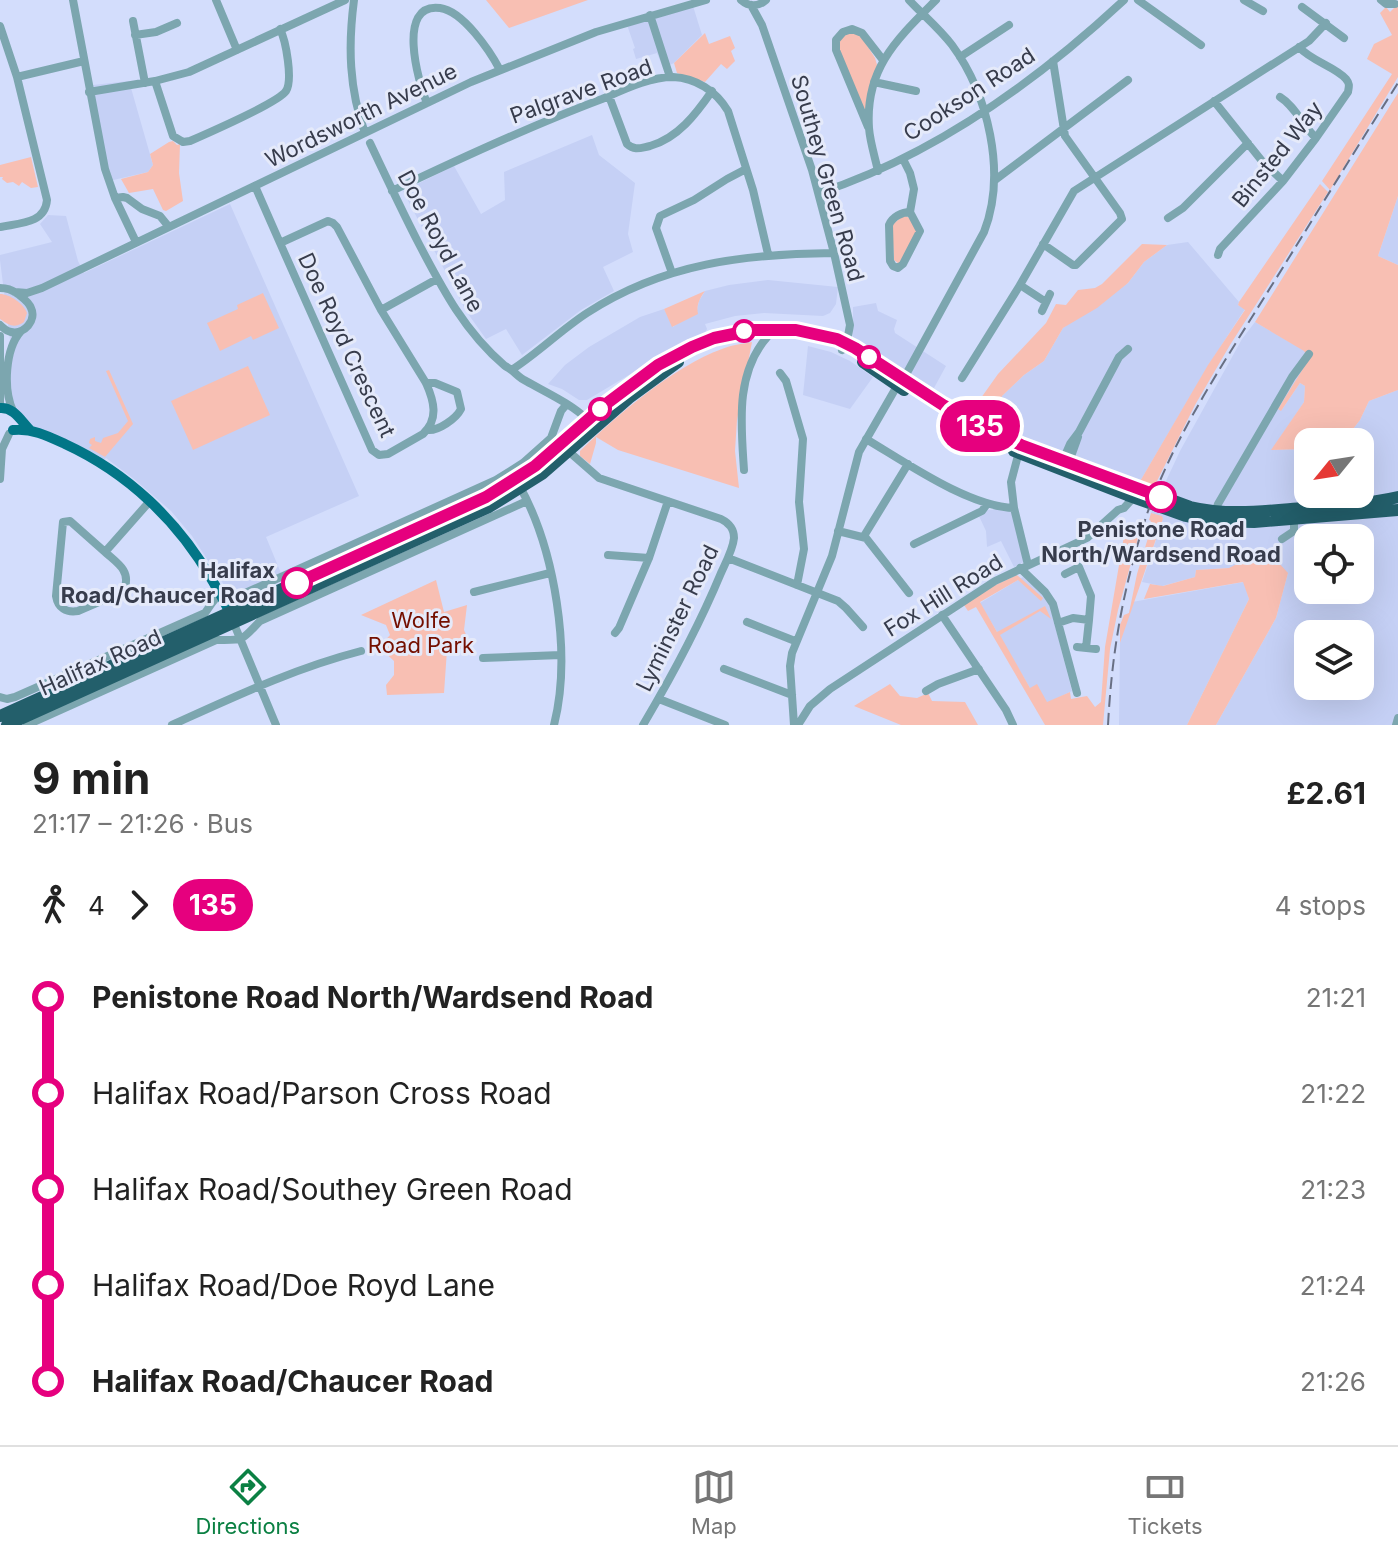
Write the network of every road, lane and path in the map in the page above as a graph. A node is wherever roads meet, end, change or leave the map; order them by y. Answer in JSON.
{"nodes":[{"id":1,"x":73,"y":0,"type":"edge"},
{"id":2,"x":216,"y":0,"type":"edge"},
{"id":3,"x":345,"y":0,"type":"edge"},
{"id":4,"x":354,"y":0,"type":"edge"},
{"id":5,"x":706,"y":0,"type":"edge"},
{"id":6,"x":741,"y":0,"type":"edge"},
{"id":7,"x":766,"y":0,"type":"edge"},
{"id":8,"x":909,"y":0,"type":"edge"},
{"id":9,"x":936,"y":0,"type":"edge"},
{"id":10,"x":1124,"y":0,"type":"edge"},
{"id":11,"x":1138,"y":0,"type":"edge"},
{"id":12,"x":1244,"y":0,"type":"edge"},
{"id":13,"x":1381,"y":0,"type":"edge"},
{"id":14,"x":1395,"y":4,"type":"dead end"},
{"id":15,"x":751,"y":5,"type":"junction"},
{"id":16,"x":1302,"y":7,"type":"dead end"},
{"id":17,"x":1263,"y":11,"type":"dead end"},
{"id":18,"x":923,"y":13,"type":"junction"},
{"id":19,"x":650,"y":15,"type":"junction"},
{"id":20,"x":133,"y":21,"type":"dead end"},
{"id":21,"x":177,"y":23,"type":"dead end"},
{"id":22,"x":1326,"y":23,"type":"junction"},
{"id":23,"x":762,"y":25,"type":"junction"},
{"id":24,"x":1009,"y":25,"type":"dead end"},
{"id":25,"x":0,"y":26,"type":"edge"},
{"id":26,"x":280,"y":29,"type":"junction"},
{"id":27,"x":135,"y":35,"type":"junction"},
{"id":28,"x":1344,"y":38,"type":"dead end"},
{"id":29,"x":1201,"y":45,"type":"dead end"},
{"id":30,"x":1299,"y":47,"type":"junction"},
{"id":31,"x":237,"y":50,"type":"junction"},
{"id":32,"x":960,"y":57,"type":"junction"},
{"id":33,"x":883,"y":60,"type":"junction"},
{"id":34,"x":84,"y":61,"type":"junction"},
{"id":35,"x":1053,"y":61,"type":"junction"},
{"id":36,"x":500,"y":70,"type":"junction"},
{"id":37,"x":17,"y":77,"type":"junction"},
{"id":38,"x":670,"y":77,"type":"junction"},
{"id":39,"x":1128,"y":80,"type":"dead end"},
{"id":40,"x":155,"y":81,"type":"junction"},
{"id":41,"x":874,"y":82,"type":"junction"},
{"id":42,"x":145,"y":83,"type":"junction"},
{"id":43,"x":712,"y":91,"type":"junction"},
{"id":44,"x":916,"y":91,"type":"dead end"},
{"id":45,"x":89,"y":92,"type":"junction"},
{"id":46,"x":609,"y":96,"type":"junction"},
{"id":47,"x":1280,"y":97,"type":"dead end"},
{"id":48,"x":1214,"y":101,"type":"junction"},
{"id":49,"x":427,"y":103,"type":"junction"},
{"id":50,"x":984,"y":111,"type":"junction"},
{"id":51,"x":1062,"y":128,"type":"junction"},
{"id":52,"x":869,"y":130,"type":"junction"},
{"id":53,"x":365,"y":133,"type":"junction"},
{"id":54,"x":1316,"y":138,"type":"junction"},
{"id":55,"x":370,"y":143,"type":"dead end"},
{"id":56,"x":1248,"y":143,"type":"junction"},
{"id":57,"x":903,"y":159,"type":"junction"},
{"id":58,"x":746,"y":169,"type":"junction"},
{"id":59,"x":878,"y":171,"type":"junction"},
{"id":60,"x":1095,"y":178,"type":"junction"},
{"id":61,"x":995,"y":180,"type":"junction"},
{"id":62,"x":1283,"y":181,"type":"junction"},
{"id":63,"x":255,"y":186,"type":"junction"},
{"id":64,"x":392,"y":191,"type":"junction"},
{"id":65,"x":819,"y":193,"type":"junction"},
{"id":66,"x":115,"y":198,"type":"junction"},
{"id":67,"x":910,"y":212,"type":"junction"},
{"id":68,"x":1168,"y":218,"type":"dead end"},
{"id":69,"x":0,"y":227,"type":"edge"},
{"id":70,"x":169,"y":227,"type":"junction"},
{"id":71,"x":136,"y":242,"type":"junction"},
{"id":72,"x":280,"y":243,"type":"junction"},
{"id":73,"x":1043,"y":244,"type":"junction"},
{"id":74,"x":834,"y":253,"type":"junction"},
{"id":75,"x":768,"y":254,"type":"junction"},
{"id":76,"x":1218,"y":255,"type":"dead end"},
{"id":77,"x":672,"y":273,"type":"junction"},
{"id":78,"x":0,"y":278,"type":"edge"},
{"id":79,"x":437,"y":279,"type":"junction"},
{"id":80,"x":1020,"y":285,"type":"junction"},
{"id":81,"x":42,"y":288,"type":"junction"},
{"id":82,"x":7,"y":290,"type":"edge"},
{"id":83,"x":32,"y":308,"type":"junction"},
{"id":84,"x":381,"y":310,"type":"junction"},
{"id":85,"x":1042,"y":311,"type":"dead end"},
{"id":86,"x":0,"y":325,"type":"edge"},
{"id":87,"x":21,"y":331,"type":"junction"},
{"id":88,"x":0,"y":336,"type":"edge"},
{"id":89,"x":768,"y":336,"type":"junction"},
{"id":90,"x":750,"y":337,"type":"junction"},
{"id":91,"x":844,"y":347,"type":"junction"},
{"id":92,"x":757,"y":349,"type":"junction"},
{"id":93,"x":1128,"y":349,"type":"dead end"},
{"id":94,"x":1309,"y":354,"type":"dead end"},
{"id":95,"x":513,"y":369,"type":"junction"},
{"id":96,"x":780,"y":373,"type":"dead end"},
{"id":97,"x":962,"y":378,"type":"dead end"},
{"id":98,"x":426,"y":383,"type":"junction"},
{"id":99,"x":900,"y":383,"type":"junction"},
{"id":100,"x":566,"y":405,"type":"junction"},
{"id":101,"x":0,"y":406,"type":"edge"},
{"id":102,"x":14,"y":413,"type":"junction"},
{"id":103,"x":588,"y":425,"type":"junction"},
{"id":104,"x":30,"y":430,"type":"junction"},
{"id":105,"x":428,"y":430,"type":"junction"},
{"id":106,"x":7,"y":433,"type":"edge"},
{"id":107,"x":866,"y":439,"type":"junction"},
{"id":108,"x":1,"y":446,"type":"edge"},
{"id":109,"x":565,"y":448,"type":"junction"},
{"id":110,"x":1020,"y":449,"type":"junction"},
{"id":111,"x":908,"y":464,"type":"junction"},
{"id":112,"x":1065,"y":464,"type":"junction"},
{"id":113,"x":744,"y":470,"type":"dead end"},
{"id":114,"x":0,"y":479,"type":"edge"},
{"id":115,"x":518,"y":484,"type":"junction"},
{"id":116,"x":1131,"y":493,"type":"junction"},
{"id":117,"x":1398,"y":497,"type":"edge"},
{"id":118,"x":1374,"y":500,"type":"edge"},
{"id":119,"x":150,"y":501,"type":"junction"},
{"id":120,"x":527,"y":501,"type":"junction"},
{"id":121,"x":668,"y":501,"type":"junction"},
{"id":122,"x":987,"y":504,"type":"junction"},
{"id":123,"x":1014,"y":508,"type":"junction"},
{"id":124,"x":1325,"y":508,"type":"edge"},
{"id":125,"x":1353,"y":508,"type":"edge"},
{"id":126,"x":1394,"y":509,"type":"edge"},
{"id":127,"x":1294,"y":514,"type":"junction"},
{"id":128,"x":1217,"y":517,"type":"junction"},
{"id":129,"x":1398,"y":520,"type":"edge"},
{"id":130,"x":79,"y":530,"type":"junction"},
{"id":131,"x":838,"y":531,"type":"junction"},
{"id":132,"x":864,"y":536,"type":"junction"},
{"id":133,"x":61,"y":538,"type":"junction"},
{"id":134,"x":1282,"y":539,"type":"dead end"},
{"id":135,"x":914,"y":544,"type":"dead end"},
{"id":136,"x":105,"y":552,"type":"junction"},
{"id":137,"x":608,"y":555,"type":"dead end"},
{"id":138,"x":649,"y":558,"type":"junction"},
{"id":139,"x":728,"y":558,"type":"junction"},
{"id":140,"x":1024,"y":566,"type":"junction"},
{"id":141,"x":550,"y":573,"type":"junction"},
{"id":142,"x":1065,"y":574,"type":"dead end"},
{"id":143,"x":797,"y":585,"type":"junction"},
{"id":144,"x":474,"y":592,"type":"dead end"},
{"id":145,"x":816,"y":593,"type":"junction"},
{"id":146,"x":909,"y":593,"type":"dead end"},
{"id":147,"x":220,"y":595,"type":"junction"},
{"id":148,"x":942,"y":615,"type":"junction"},
{"id":149,"x":232,"y":618,"type":"junction"},
{"id":150,"x":1089,"y":620,"type":"junction"},
{"id":151,"x":747,"y":622,"type":"dead end"},
{"id":152,"x":1058,"y":623,"type":"junction"},
{"id":153,"x":863,"y":627,"type":"dead end"},
{"id":154,"x":615,"y":633,"type":"dead end"},
{"id":155,"x":241,"y":640,"type":"junction"},
{"id":156,"x":795,"y":641,"type":"junction"},
{"id":157,"x":1086,"y":648,"type":"dead end"},
{"id":158,"x":361,"y":651,"type":"dead end"},
{"id":159,"x":561,"y":655,"type":"junction"},
{"id":160,"x":483,"y":658,"type":"dead end"},
{"id":161,"x":724,"y":669,"type":"dead end"},
{"id":162,"x":979,"y":669,"type":"junction"},
{"id":163,"x":260,"y":686,"type":"junction"},
{"id":164,"x":926,"y":691,"type":"dead end"},
{"id":165,"x":1077,"y":693,"type":"dead end"},
{"id":166,"x":792,"y":695,"type":"junction"},
{"id":167,"x":0,"y":697,"type":"edge"},
{"id":168,"x":659,"y":699,"type":"junction"},
{"id":169,"x":1398,"y":718,"type":"edge"},
{"id":170,"x":2,"y":720,"type":"edge"},
{"id":171,"x":27,"y":725,"type":"edge"},
{"id":172,"x":172,"y":725,"type":"edge"},
{"id":173,"x":276,"y":725,"type":"edge"},
{"id":174,"x":554,"y":725,"type":"edge"},
{"id":175,"x":643,"y":725,"type":"edge"},
{"id":176,"x":725,"y":725,"type":"edge"},
{"id":177,"x":796,"y":725,"type":"edge"},
{"id":178,"x":1013,"y":725,"type":"edge"},
{"id":179,"x":1396,"y":725,"type":"edge"}],
"edges":[{"from":1,"to":34,"type":"street"},
{"from":2,"to":31,"type":"street"},
{"from":3,"to":26,"type":"street"},
{"from":4,"to":53,"type":"street"},
{"from":5,"to":19,"type":"street","name":"Wordsworth Avenue"},
{"from":6,"to":15,"type":"street"},
{"from":7,"to":15,"type":"street"},
{"from":7,"to":23,"type":"street","name":"Southey Green Road"},
{"from":8,"to":18,"type":"street"},
{"from":9,"to":18,"type":"street"},
{"from":10,"to":35,"type":"street","name":"Cookson Road"},
{"from":11,"to":29,"type":"street"},
{"from":12,"to":17,"type":"street"},
{"from":13,"to":14,"type":"street"},
{"from":15,"to":23,"type":"street","name":"Southey Green Road"},
{"from":16,"to":22,"type":"street"},
{"from":18,"to":32,"type":"street"},
{"from":18,"to":33,"type":"street"},
{"from":19,"to":36,"type":"street","name":"Wordsworth Avenue"},
{"from":19,"to":38,"type":"street"},
{"from":20,"to":27,"type":"street"},
{"from":21,"to":27,"type":"street"},
{"from":22,"to":28,"type":"street"},
{"from":22,"to":30,"type":"street"},
{"from":23,"to":65,"type":"street","name":"Southey Green Road"},
{"from":24,"to":32,"type":"street"},
{"from":25,"to":37,"type":"street"},
{"from":26,"to":31,"type":"street"},
{"from":26,"to":40,"type":"street"},
{"from":27,"to":42,"type":"street"},
{"from":30,"to":48,"type":"street"},
{"from":30,"to":54,"type":"street","name":"Binsted Way"},
{"from":31,"to":40,"type":"street"},
{"from":32,"to":50,"type":"street"},
{"from":33,"to":41,"type":"street"},
{"from":33,"to":52,"type":"street"},
{"from":34,"to":37,"type":"street"},
{"from":34,"to":45,"type":"street"},
{"from":35,"to":50,"type":"street","name":"Cookson Road"},
{"from":35,"to":51,"type":"street"},
{"from":36,"to":49,"type":"street","name":"Wordsworth Avenue"},
{"from":36,"to":49,"type":"street"},
{"from":37,"to":69,"type":"street"},
{"from":38,"to":43,"type":"street","name":"Palgrave Road"},
{"from":38,"to":46,"type":"street","name":"Palgrave Road"},
{"from":39,"to":51,"type":"street"},
{"from":40,"to":42,"type":"street"},
{"from":41,"to":44,"type":"street"},
{"from":41,"to":52,"type":"street"},
{"from":42,"to":45,"type":"street"},
{"from":43,"to":46,"type":"street"},
{"from":43,"to":58,"type":"street"},
{"from":45,"to":66,"type":"street"},
{"from":46,"to":64,"type":"street","name":"Palgrave Road"},
{"from":47,"to":54,"type":"street"},
{"from":48,"to":56,"type":"street"},
{"from":48,"to":60,"type":"street"},
{"from":49,"to":53,"type":"street","name":"Wordsworth Avenue"},
{"from":50,"to":57,"type":"street","name":"Cookson Road"},
{"from":50,"to":61,"type":"street"},
{"from":51,"to":60,"type":"street"},
{"from":51,"to":61,"type":"street"},
{"from":52,"to":59,"type":"street"},
{"from":53,"to":63,"type":"street","name":"Wordsworth Avenue"},
{"from":54,"to":62,"type":"street","name":"Binsted Way"},
{"from":55,"to":64,"type":"street","name":"Doe Royd Lane"},
{"from":56,"to":62,"type":"street"},
{"from":56,"to":68,"type":"street"},
{"from":57,"to":59,"type":"street","name":"Cookson Road"},
{"from":57,"to":67,"type":"street"},
{"from":58,"to":75,"type":"street"},
{"from":58,"to":77,"type":"street"},
{"from":59,"to":65,"type":"street","name":"Cookson Road"},
{"from":60,"to":73,"type":"street"},
{"from":60,"to":73,"type":"street"},
{"from":61,"to":99,"type":"street"},
{"from":62,"to":76,"type":"street","name":"Binsted Way"},
{"from":63,"to":70,"type":"street","name":"Wordsworth Avenue"},
{"from":63,"to":72,"type":"street","name":"Doe Royd Crescent"},
{"from":64,"to":79,"type":"street","name":"Doe Royd Lane"},
{"from":65,"to":74,"type":"street","name":"Southey Green Road"},
{"from":66,"to":70,"type":"street"},
{"from":66,"to":71,"type":"street"},
{"from":67,"to":67,"type":"street"},
{"from":70,"to":71,"type":"street","name":"Wordsworth Avenue"},
{"from":71,"to":81,"type":"street","name":"Wordsworth Avenue"},
{"from":72,"to":84,"type":"street","name":"Doe Royd Crescent"},
{"from":72,"to":105,"type":"street","name":"Doe Royd Crescent"},
{"from":73,"to":80,"type":"street"},
{"from":74,"to":75,"type":"street"},
{"from":74,"to":91,"type":"street","name":"Southey Green Road"},
{"from":75,"to":77,"type":"street"},
{"from":77,"to":95,"type":"street"},
{"from":78,"to":82,"type":"street"},
{"from":79,"to":84,"type":"street"},
{"from":79,"to":95,"type":"street","name":"Doe Royd Lane"},
{"from":80,"to":85,"type":"street"},
{"from":80,"to":97,"type":"street"},
{"from":81,"to":82,"type":"street","name":"Wordsworth Avenue"},
{"from":81,"to":83,"type":"street"},
{"from":82,"to":83,"type":"street"},
{"from":83,"to":87,"type":"street"},
{"from":84,"to":98,"type":"street","name":"Doe Royd Crescent"},
{"from":86,"to":87,"type":"street"},
{"from":87,"to":102,"type":"street"},
{"from":88,"to":101,"type":"street"},
{"from":89,"to":90,"type":"highway","name":"Halifax Road"},
{"from":89,"to":91,"type":"highway","name":"Halifax Road"},
{"from":89,"to":92,"type":"street"},
{"from":90,"to":92,"type":"street"},
{"from":90,"to":103,"type":"highway","name":"Halifax Road"},
{"from":91,"to":99,"type":"highway","name":"Halifax Road"},
{"from":91,"to":103,"type":"highway","name":"Halifax Road"},
{"from":92,"to":113,"type":"street"},
{"from":93,"to":112,"type":"street"},
{"from":94,"to":128,"type":"street"},
{"from":95,"to":100,"type":"street","name":"Doe Royd Lane"},
{"from":96,"to":143,"type":"street"},
{"from":98,"to":105,"type":"street","name":"Doe Royd Crescent"},
{"from":98,"to":105,"type":"street","name":"Doe Royd Crescent"},
{"from":99,"to":107,"type":"street"},
{"from":99,"to":110,"type":"highway","name":"Halifax Road"},
{"from":100,"to":103,"type":"street","name":"Doe Royd Lane"},
{"from":100,"to":147,"type":"street","name":"Halifax Road"},
{"from":101,"to":102,"type":"main road"},
{"from":102,"to":104,"type":"main road"},
{"from":102,"to":106,"type":"main road"},
{"from":103,"to":109,"type":"highway","name":"Halifax Road"},
{"from":104,"to":106,"type":"main road"},
{"from":104,"to":119,"type":"main road"},
{"from":106,"to":108,"type":"street"},
{"from":107,"to":111,"type":"street"},
{"from":107,"to":131,"type":"street"},
{"from":108,"to":114,"type":"street"},
{"from":109,"to":115,"type":"highway","name":"Halifax Road"},
{"from":109,"to":121,"type":"street","name":"Lyminster Road"},
{"from":110,"to":112,"type":"highway","name":"Halifax Road"},
{"from":110,"to":123,"type":"street"},
{"from":111,"to":122,"type":"street"},
{"from":111,"to":132,"type":"street"},
{"from":112,"to":116,"type":"highway","name":"Halifax Road"},
{"from":115,"to":120,"type":"street"},
{"from":115,"to":149,"type":"highway","name":"Halifax Road"},
{"from":116,"to":128,"type":"highway","name":"Halifax Road"},
{"from":116,"to":140,"type":"street","name":"Fox Hill Road"},
{"from":117,"to":118,"type":"highway"},
{"from":119,"to":136,"type":"street"},
{"from":119,"to":147,"type":"main road"},
{"from":120,"to":141,"type":"street"},
{"from":120,"to":155,"type":"street","name":"Halifax Road"},
{"from":121,"to":138,"type":"street"},
{"from":121,"to":139,"type":"street","name":"Lyminster Road"},
{"from":122,"to":123,"type":"street"},
{"from":122,"to":135,"type":"street"},
{"from":123,"to":140,"type":"street"},
{"from":124,"to":127,"type":"highway"},
{"from":125,"to":126,"type":"highway"},
{"from":126,"to":127,"type":"highway"},
{"from":126,"to":129,"type":"highway"},
{"from":127,"to":128,"type":"highway","name":"Halifax Road"},
{"from":127,"to":134,"type":"street"},
{"from":130,"to":133,"type":"street"},
{"from":130,"to":133,"type":"street"},
{"from":130,"to":136,"type":"street"},
{"from":131,"to":132,"type":"street"},
{"from":131,"to":145,"type":"street"},
{"from":132,"to":146,"type":"street"},
{"from":133,"to":136,"type":"street"},
{"from":137,"to":138,"type":"street"},
{"from":138,"to":154,"type":"street"},
{"from":139,"to":143,"type":"street"},
{"from":139,"to":168,"type":"street","name":"Lyminster Road"},
{"from":140,"to":148,"type":"street","name":"Fox Hill Road"},
{"from":140,"to":152,"type":"street"},
{"from":141,"to":144,"type":"street"},
{"from":141,"to":159,"type":"street"},
{"from":142,"to":150,"type":"street"},
{"from":143,"to":145,"type":"street"},
{"from":145,"to":153,"type":"street"},
{"from":145,"to":156,"type":"street"},
{"from":147,"to":149,"type":"main road"},
{"from":147,"to":167,"type":"street","name":"Halifax Road"},
{"from":148,"to":162,"type":"street"},
{"from":148,"to":177,"type":"street","name":"Fox Hill Road"},
{"from":149,"to":155,"type":"street"},
{"from":149,"to":170,"type":"highway","name":"Halifax Road"},
{"from":150,"to":152,"type":"street"},
{"from":150,"to":157,"type":"street"},
{"from":151,"to":156,"type":"street"},
{"from":152,"to":165,"type":"street"},
{"from":155,"to":163,"type":"street"},
{"from":155,"to":171,"type":"street","name":"Halifax Road"},
{"from":156,"to":166,"type":"street"},
{"from":158,"to":163,"type":"street"},
{"from":159,"to":160,"type":"street"},
{"from":159,"to":174,"type":"street"},
{"from":161,"to":166,"type":"street"},
{"from":162,"to":164,"type":"street"},
{"from":162,"to":178,"type":"street"},
{"from":163,"to":172,"type":"street"},
{"from":163,"to":173,"type":"street"},
{"from":166,"to":177,"type":"street"},
{"from":168,"to":175,"type":"street","name":"Lyminster Road"},
{"from":168,"to":176,"type":"street"},
{"from":169,"to":179,"type":"street"}]}
